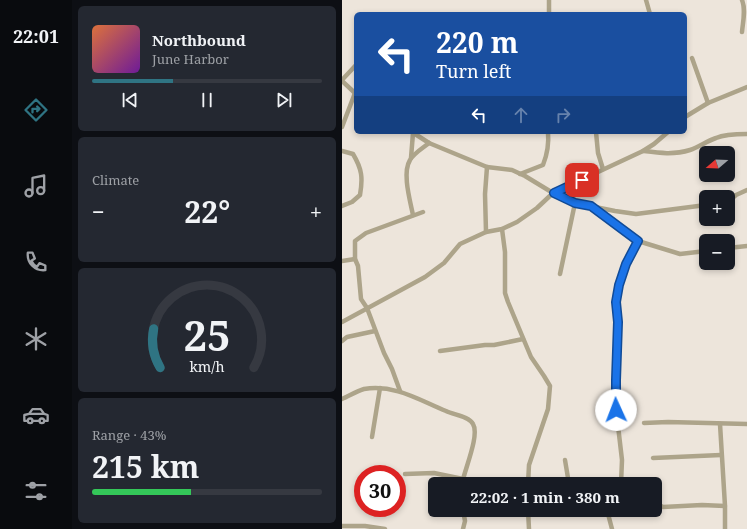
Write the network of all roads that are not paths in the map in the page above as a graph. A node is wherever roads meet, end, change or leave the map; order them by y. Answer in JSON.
{"nodes":[{"id":1,"x":549,"y":0,"type":"edge"},
{"id":2,"x":646,"y":0,"type":"edge"},
{"id":3,"x":742,"y":0,"type":"edge"},
{"id":4,"x":549,"y":12,"type":"edge"},
{"id":5,"x":649,"y":12,"type":"edge"},
{"id":6,"x":742,"y":32,"type":"dead end"},
{"id":7,"x":692,"y":58,"type":"dead end"},
{"id":8,"x":354,"y":66,"type":"edge"},
{"id":9,"x":342,"y":80,"type":"edge"},
{"id":10,"x":747,"y":87,"type":"edge"},
{"id":11,"x":354,"y":92,"type":"edge"},
{"id":12,"x":354,"y":96,"type":"edge"},
{"id":13,"x":708,"y":103,"type":"junction"},
{"id":14,"x":687,"y":116,"type":"edge"},
{"id":15,"x":342,"y":127,"type":"edge"},
{"id":16,"x":412,"y":134,"type":"edge"},
{"id":17,"x":415,"y":134,"type":"edge"},
{"id":18,"x":548,"y":134,"type":"edge"},
{"id":19,"x":596,"y":134,"type":"edge"},
{"id":20,"x":666,"y":134,"type":"edge"},
{"id":21,"x":747,"y":134,"type":"edge"},
{"id":22,"x":429,"y":143,"type":"junction"},
{"id":23,"x":342,"y":151,"type":"edge"},
{"id":24,"x":643,"y":151,"type":"junction"},
{"id":25,"x":411,"y":158,"type":"junction"},
{"id":26,"x":487,"y":167,"type":"junction"},
{"id":27,"x":603,"y":169,"type":"junction"},
{"id":28,"x":520,"y":174,"type":"junction"},
{"id":29,"x":747,"y":190,"type":"edge"},
{"id":30,"x":554,"y":193,"type":"junction"},
{"id":31,"x":735,"y":196,"type":"edge"},
{"id":32,"x":575,"y":203,"type":"junction"},
{"id":33,"x":342,"y":206,"type":"edge"},
{"id":34,"x":591,"y":206,"type":"junction"},
{"id":35,"x":699,"y":206,"type":"edge"},
{"id":36,"x":423,"y":212,"type":"dead end"},
{"id":37,"x":413,"y":215,"type":"junction"},
{"id":38,"x":502,"y":229,"type":"junction"},
{"id":39,"x":486,"y":232,"type":"junction"},
{"id":40,"x":638,"y":241,"type":"junction"},
{"id":41,"x":747,"y":246,"type":"edge"},
{"id":42,"x":735,"y":247,"type":"edge"},
{"id":43,"x":699,"y":252,"type":"edge"},
{"id":44,"x":355,"y":259,"type":"junction"},
{"id":45,"x":342,"y":261,"type":"edge"},
{"id":46,"x":560,"y":274,"type":"dead end"},
{"id":47,"x":368,"y":308,"type":"junction"},
{"id":48,"x":342,"y":322,"type":"edge"},
{"id":49,"x":375,"y":331,"type":"junction"},
{"id":50,"x":523,"y":339,"type":"junction"},
{"id":51,"x":342,"y":341,"type":"edge"},
{"id":52,"x":440,"y":351,"type":"dead end"},
{"id":53,"x":380,"y":388,"type":"junction"},
{"id":54,"x":400,"y":391,"type":"junction"},
{"id":55,"x":342,"y":399,"type":"edge"},
{"id":56,"x":644,"y":423,"type":"dead end"},
{"id":57,"x":720,"y":424,"type":"junction"},
{"id":58,"x":747,"y":424,"type":"edge"},
{"id":59,"x":372,"y":437,"type":"dead end"},
{"id":60,"x":721,"y":455,"type":"junction"},
{"id":61,"x":653,"y":458,"type":"dead end"},
{"id":62,"x":565,"y":460,"type":"dead end"},
{"id":63,"x":406,"y":474,"type":"edge"},
{"id":64,"x":446,"y":477,"type":"edge"},
{"id":65,"x":463,"y":477,"type":"edge"},
{"id":66,"x":528,"y":477,"type":"edge"},
{"id":67,"x":568,"y":477,"type":"edge"},
{"id":68,"x":621,"y":477,"type":"edge"},
{"id":69,"x":662,"y":506,"type":"edge"},
{"id":70,"x":725,"y":506,"type":"junction"},
{"id":71,"x":464,"y":517,"type":"edge"},
{"id":72,"x":528,"y":517,"type":"edge"},
{"id":73,"x":609,"y":517,"type":"edge"},
{"id":74,"x":342,"y":526,"type":"edge"},
{"id":75,"x":385,"y":529,"type":"edge"},
{"id":76,"x":463,"y":529,"type":"edge"},
{"id":77,"x":529,"y":529,"type":"edge"},
{"id":78,"x":612,"y":529,"type":"edge"},
{"id":79,"x":725,"y":529,"type":"edge"}],
"edges":[{"from":1,"to":4,"type":"street"},
{"from":2,"to":5,"type":"street"},
{"from":3,"to":6,"type":"street"},
{"from":7,"to":13,"type":"street"},
{"from":8,"to":9,"type":"street"},
{"from":9,"to":11,"type":"street"},
{"from":10,"to":13,"type":"street"},
{"from":12,"to":15,"type":"street"},
{"from":13,"to":14,"type":"street"},
{"from":16,"to":25,"type":"street"},
{"from":17,"to":22,"type":"street"},
{"from":18,"to":28,"type":"street"},
{"from":19,"to":27,"type":"street"},
{"from":20,"to":24,"type":"street"},
{"from":21,"to":24,"type":"street"},
{"from":22,"to":25,"type":"street"},
{"from":22,"to":26,"type":"street"},
{"from":23,"to":33,"type":"street"},
{"from":24,"to":27,"type":"street"},
{"from":25,"to":37,"type":"street"},
{"from":26,"to":28,"type":"street"},
{"from":26,"to":39,"type":"street"},
{"from":27,"to":30,"type":"street"},
{"from":28,"to":30,"type":"street"},
{"from":29,"to":31,"type":"street"},
{"from":30,"to":32,"type":"street"},
{"from":30,"to":38,"type":"street"},
{"from":32,"to":34,"type":"street"},
{"from":32,"to":46,"type":"street"},
{"from":34,"to":35,"type":"street"},
{"from":34,"to":40,"type":"street"},
{"from":36,"to":37,"type":"street"},
{"from":37,"to":44,"type":"street"},
{"from":38,"to":39,"type":"street"},
{"from":38,"to":50,"type":"street"},
{"from":39,"to":47,"type":"street"},
{"from":40,"to":43,"type":"street"},
{"from":40,"to":68,"type":"street"},
{"from":41,"to":42,"type":"street"},
{"from":44,"to":45,"type":"street"},
{"from":44,"to":47,"type":"street"},
{"from":47,"to":48,"type":"street"},
{"from":47,"to":49,"type":"street"},
{"from":49,"to":51,"type":"street"},
{"from":49,"to":54,"type":"street"},
{"from":50,"to":52,"type":"street"},
{"from":50,"to":66,"type":"street"},
{"from":53,"to":54,"type":"street"},
{"from":53,"to":55,"type":"street"},
{"from":53,"to":59,"type":"street"},
{"from":54,"to":65,"type":"street"},
{"from":56,"to":57,"type":"street"},
{"from":57,"to":58,"type":"street"},
{"from":57,"to":60,"type":"street"},
{"from":60,"to":61,"type":"street"},
{"from":60,"to":70,"type":"street"},
{"from":62,"to":67,"type":"street"},
{"from":63,"to":64,"type":"street"},
{"from":69,"to":70,"type":"street"},
{"from":70,"to":79,"type":"street"},
{"from":71,"to":76,"type":"street"},
{"from":72,"to":77,"type":"street"},
{"from":73,"to":78,"type":"street"},
{"from":74,"to":75,"type":"street"}]}
